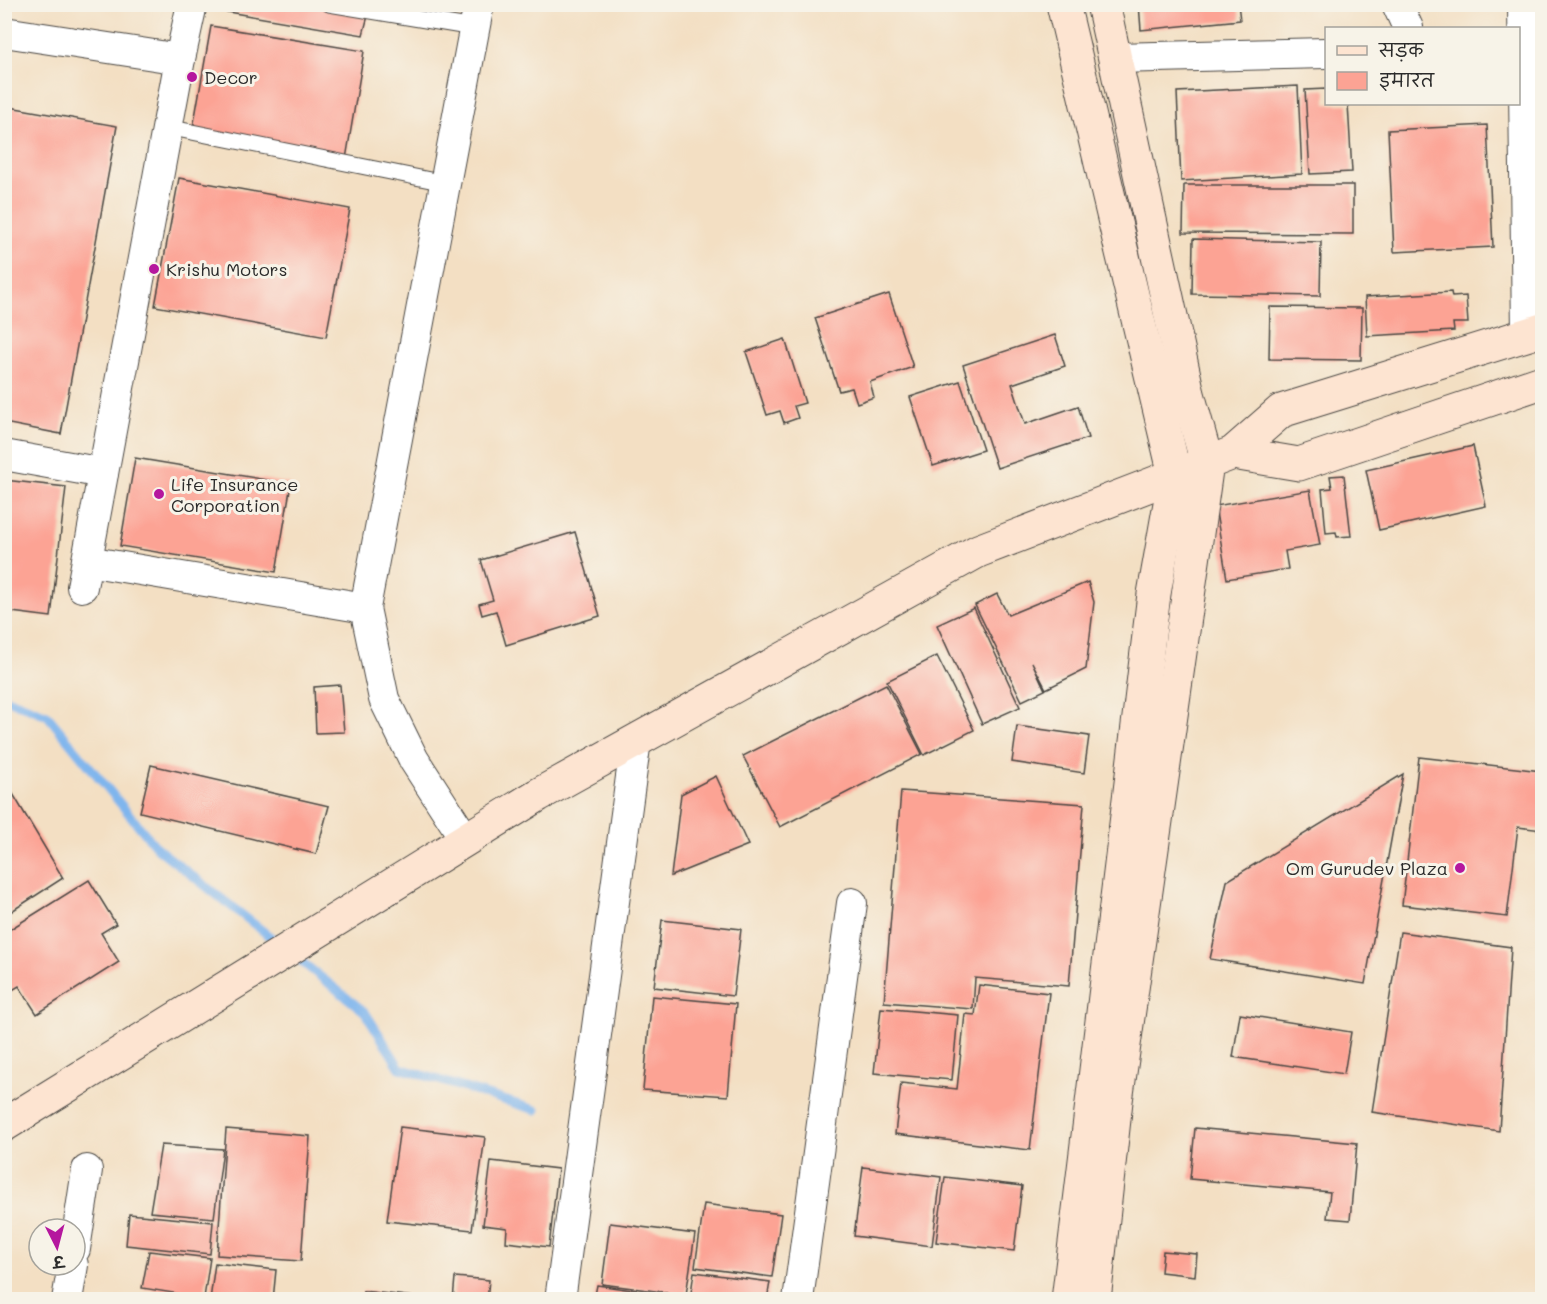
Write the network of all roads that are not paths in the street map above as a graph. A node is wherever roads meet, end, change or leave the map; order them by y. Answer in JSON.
{"nodes":[{"id":1,"x":192,"y":4,"type":"edge"},
{"id":2,"x":329,"y":4,"type":"edge"},
{"id":3,"x":1063,"y":4,"type":"edge"},
{"id":4,"x":1103,"y":4,"type":"edge"},
{"id":5,"x":1397,"y":4,"type":"edge"},
{"id":6,"x":1523,"y":4,"type":"edge"},
{"id":7,"x":477,"y":16,"type":"edge"},
{"id":8,"x":1408,"y":27,"type":"edge"},
{"id":9,"x":4,"y":32,"type":"edge"},
{"id":10,"x":1528,"y":50,"type":"edge"},
{"id":11,"x":1325,"y":53,"type":"edge"},
{"id":12,"x":1115,"y":58,"type":"junction"},
{"id":13,"x":180,"y":60,"type":"junction"},
{"id":14,"x":167,"y":127,"type":"junction"},
{"id":15,"x":445,"y":183,"type":"junction"},
{"id":16,"x":1534,"y":333,"type":"edge"},
{"id":17,"x":1542,"y":382,"type":"edge"},
{"id":18,"x":4,"y":455,"type":"edge"},
{"id":19,"x":1220,"y":458,"type":"junction"},
{"id":20,"x":103,"y":473,"type":"junction"},
{"id":21,"x":1175,"y":475,"type":"junction"},
{"id":22,"x":365,"y":608,"type":"junction"},
{"id":23,"x":636,"y":740,"type":"junction"},
{"id":24,"x":1152,"y":742,"type":"junction"},
{"id":25,"x":465,"y":839,"type":"junction"},
{"id":26,"x":852,"y":903,"type":"dead end"},
{"id":27,"x":4,"y":1125,"type":"edge"},
{"id":28,"x":87,"y":1170,"type":"dead end"},
{"id":29,"x":80,"y":1217,"type":"edge"},
{"id":30,"x":71,"y":1277,"type":"edge"},
{"id":31,"x":67,"y":1299,"type":"edge"},
{"id":32,"x":560,"y":1299,"type":"edge"},
{"id":33,"x":798,"y":1299,"type":"edge"},
{"id":34,"x":1068,"y":1299,"type":"edge"},
{"id":35,"x":1094,"y":1299,"type":"edge"}],
"edges":[{"from":1,"to":13,"type":"street"},
{"from":2,"to":7,"type":"lane"},
{"from":3,"to":21,"type":"street"},
{"from":4,"to":12,"type":"street"},
{"from":5,"to":8,"type":"street"},
{"from":6,"to":10,"type":"street"},
{"from":7,"to":15,"type":"street"},
{"from":9,"to":13,"type":"street"},
{"from":10,"to":16,"type":"street"},
{"from":11,"to":12,"type":"street"},
{"from":12,"to":19,"type":"street"},
{"from":13,"to":14,"type":"street"},
{"from":14,"to":15,"type":"lane"},
{"from":14,"to":20,"type":"street"},
{"from":15,"to":22,"type":"street"},
{"from":16,"to":19,"type":"street"},
{"from":17,"to":19,"type":"street"},
{"from":18,"to":20,"type":"street"},
{"from":19,"to":21,"type":"street"},
{"from":19,"to":24,"type":"street"},
{"from":20,"to":22,"type":"street"},
{"from":21,"to":23,"type":"street"},
{"from":21,"to":24,"type":"street"},
{"from":22,"to":25,"type":"street"},
{"from":23,"to":25,"type":"street"},
{"from":23,"to":32,"type":"street"},
{"from":24,"to":34,"type":"street"},
{"from":24,"to":35,"type":"street"},
{"from":25,"to":27,"type":"street"},
{"from":26,"to":33,"type":"street"},
{"from":28,"to":29,"type":"street"},
{"from":30,"to":31,"type":"street"}]}
